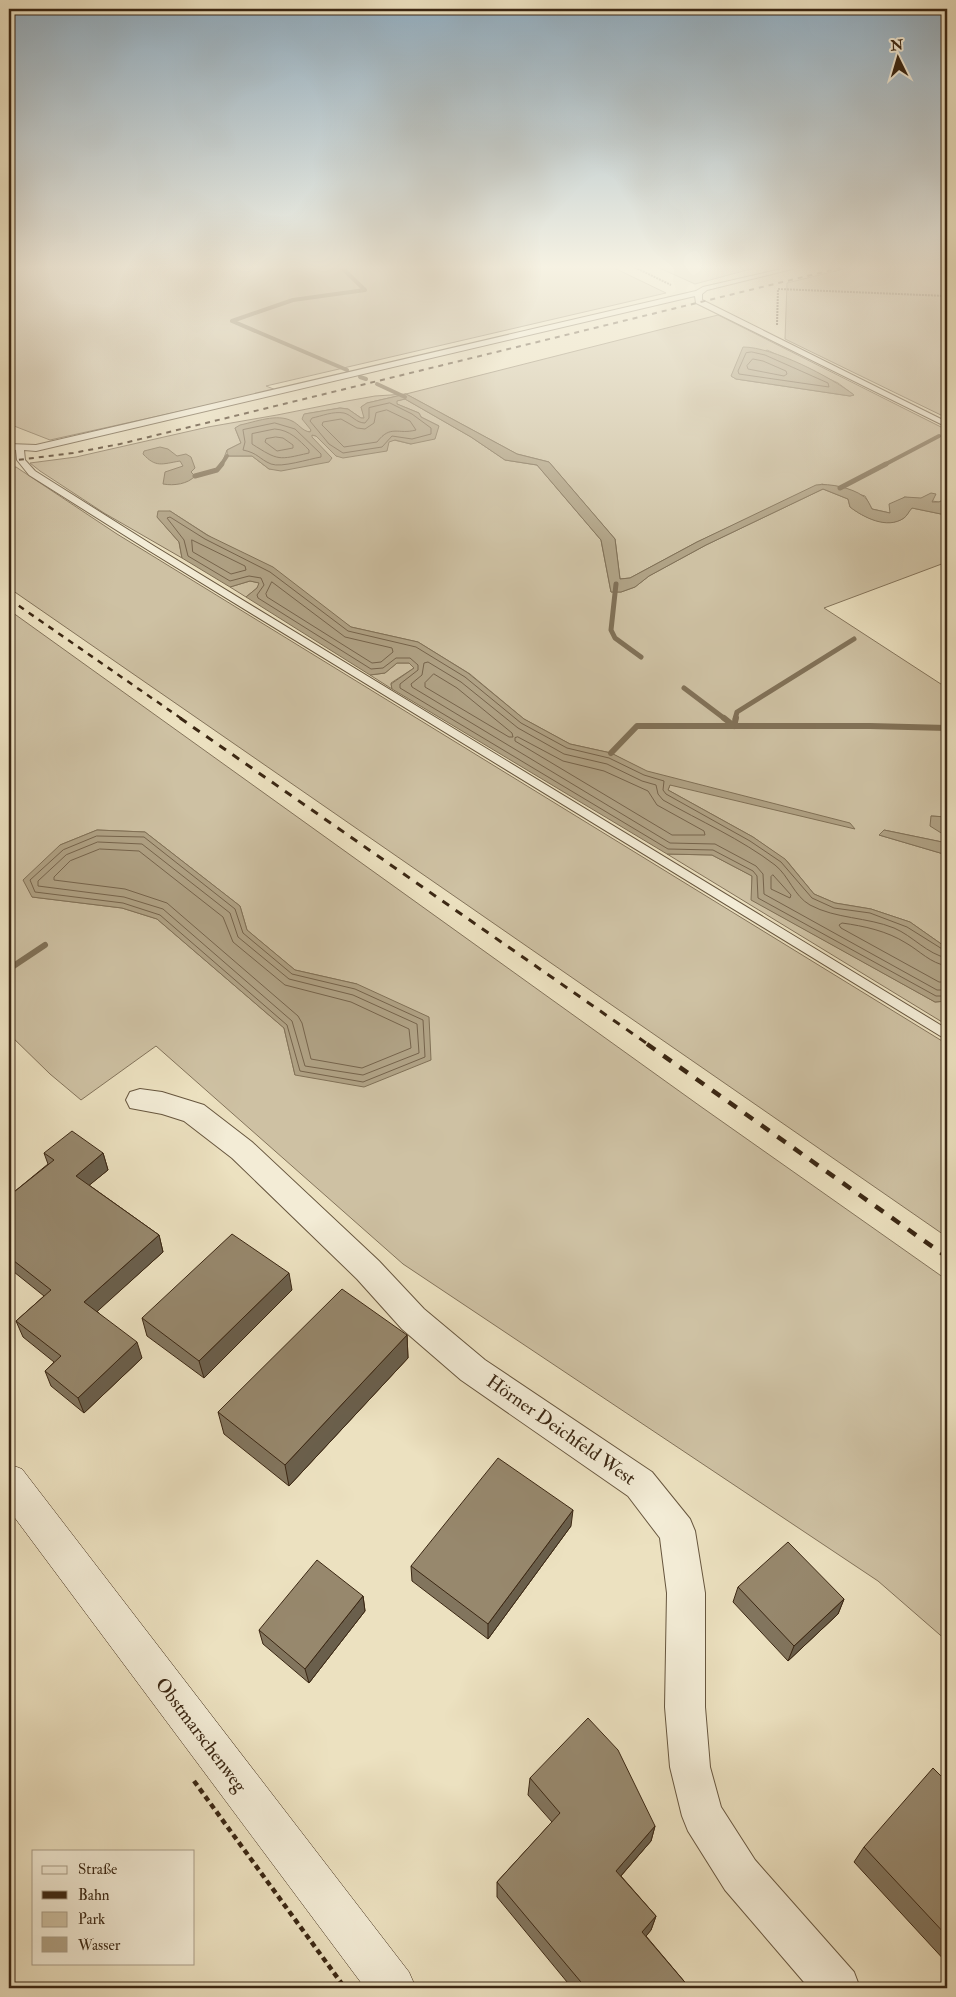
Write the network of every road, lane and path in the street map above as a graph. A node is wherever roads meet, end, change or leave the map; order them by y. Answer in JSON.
{"nodes":[{"id":1,"x":415,"y":359,"type":"edge"},
{"id":2,"x":815,"y":359,"type":"edge"},
{"id":3,"x":947,"y":425,"type":"edge"},
{"id":4,"x":14,"y":448,"type":"edge"},
{"id":5,"x":947,"y":1035,"type":"edge"},
{"id":6,"x":140,"y":1100,"type":"dead end"},
{"id":7,"x":9,"y":1481,"type":"edge"},
{"id":8,"x":393,"y":1988,"type":"edge"},
{"id":9,"x":838,"y":1988,"type":"edge"}],
"edges":[{"from":1,"to":4,"type":"lane"},
{"from":2,"to":3,"type":"lane"},
{"from":4,"to":5,"type":"lane"},
{"from":6,"to":9,"type":"street","name":"Hörner Deichfeld West"},
{"from":7,"to":8,"type":"main road","name":"Obstmarschenweg"}]}
